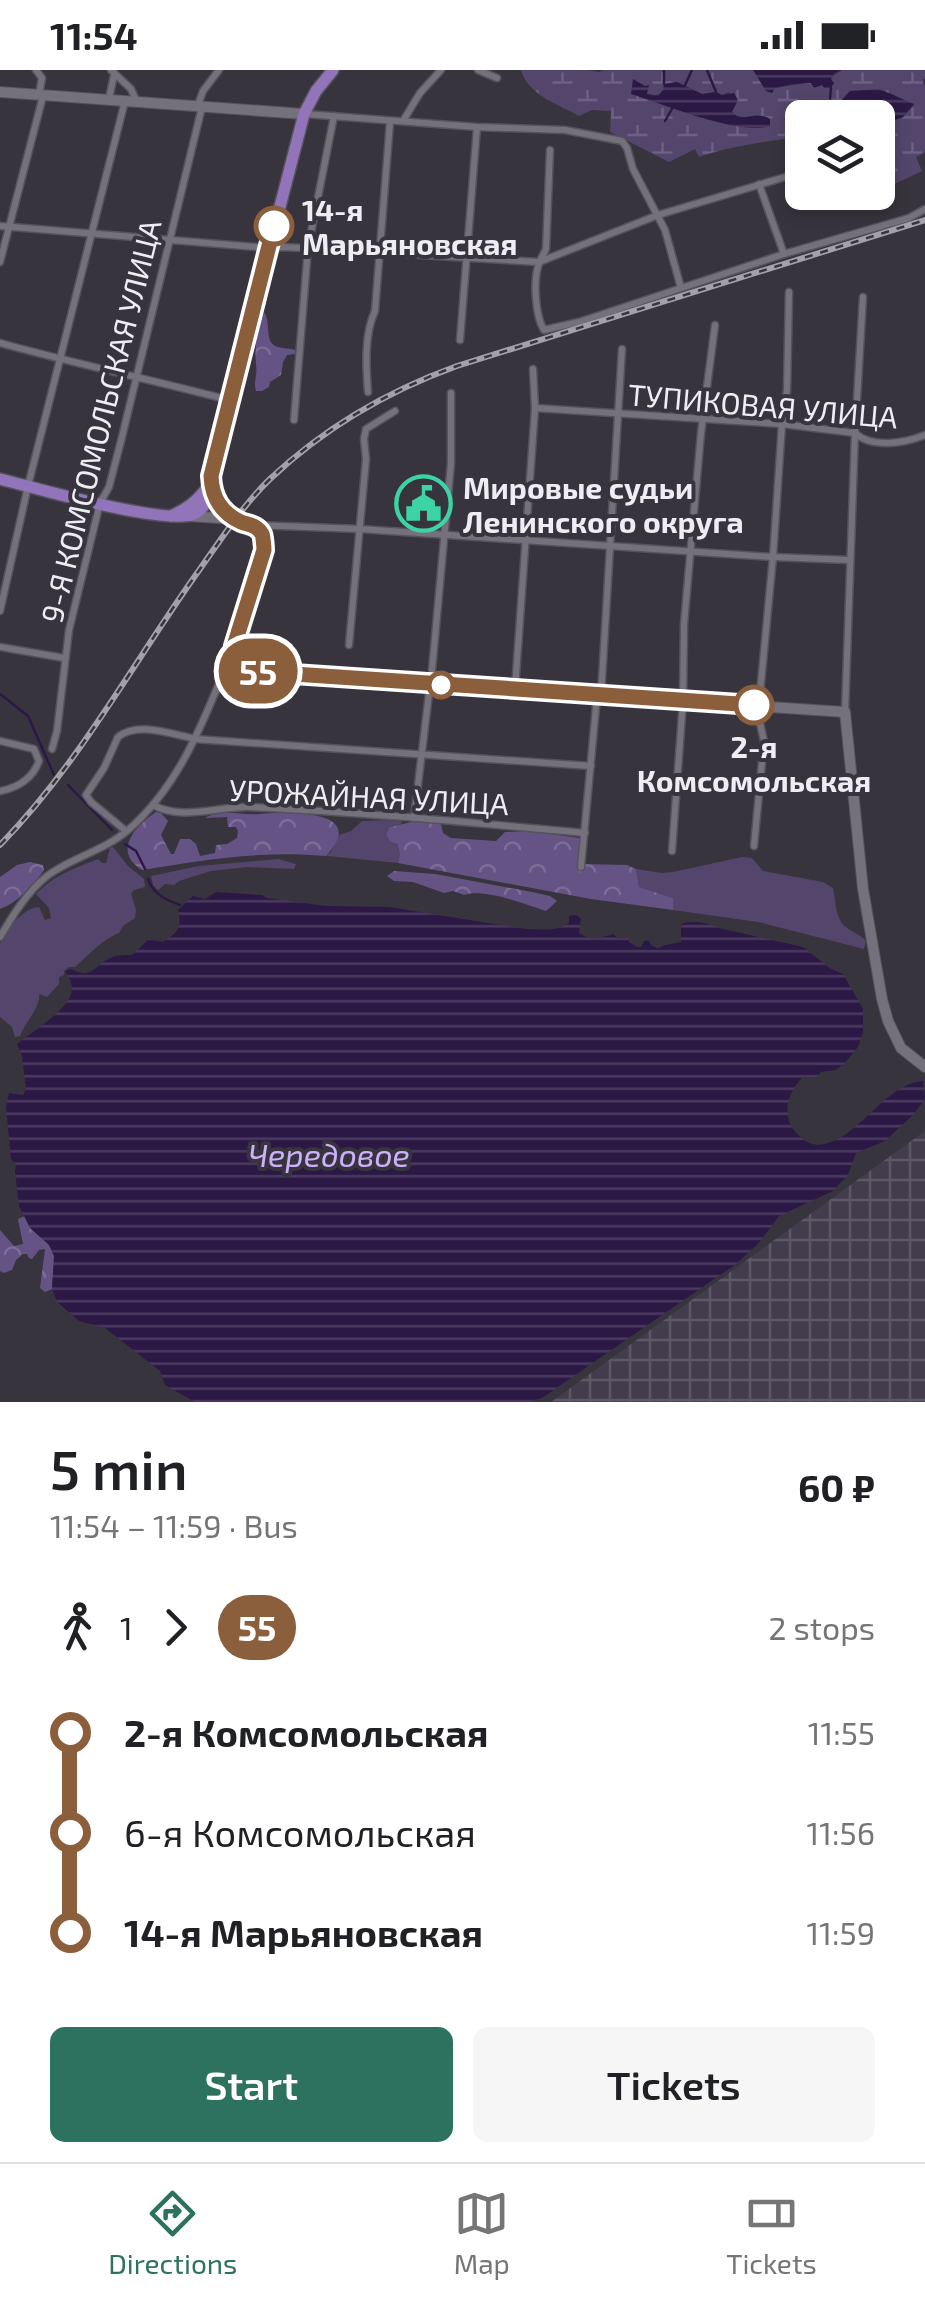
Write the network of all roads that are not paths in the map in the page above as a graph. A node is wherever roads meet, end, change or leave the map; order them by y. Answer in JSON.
{"nodes":[{"id":1,"x":36,"y":70,"type":"edge"},
{"id":2,"x":219,"y":70,"type":"edge"},
{"id":3,"x":333,"y":70,"type":"edge"},
{"id":4,"x":441,"y":70,"type":"edge"},
{"id":5,"x":478,"y":70,"type":"edge"},
{"id":6,"x":112,"y":72,"type":"edge"},
{"id":7,"x":496,"y":78,"type":"dead end"},
{"id":8,"x":0,"y":92,"type":"edge"},
{"id":9,"x":41,"y":95,"type":"junction"},
{"id":10,"x":109,"y":99,"type":"junction"},
{"id":11,"x":130,"y":100,"type":"junction"},
{"id":12,"x":200,"y":105,"type":"junction"},
{"id":13,"x":304,"y":114,"type":"junction"},
{"id":14,"x":334,"y":116,"type":"junction"},
{"id":15,"x":390,"y":122,"type":"junction"},
{"id":16,"x":402,"y":122,"type":"junction"},
{"id":17,"x":477,"y":127,"type":"junction"},
{"id":18,"x":550,"y":150,"type":"dead end"},
{"id":19,"x":785,"y":177,"type":"edge"},
{"id":20,"x":759,"y":184,"type":"junction"},
{"id":21,"x":925,"y":210,"type":"edge"},
{"id":22,"x":658,"y":216,"type":"junction"},
{"id":23,"x":4,"y":227,"type":"edge"},
{"id":24,"x":90,"y":235,"type":"junction"},
{"id":25,"x":170,"y":240,"type":"junction"},
{"id":26,"x":268,"y":248,"type":"junction"},
{"id":27,"x":308,"y":248,"type":"junction"},
{"id":28,"x":378,"y":253,"type":"junction"},
{"id":29,"x":784,"y":254,"type":"junction"},
{"id":30,"x":467,"y":258,"type":"junction"},
{"id":31,"x":0,"y":262,"type":"edge"},
{"id":32,"x":539,"y":262,"type":"junction"},
{"id":33,"x":681,"y":288,"type":"junction"},
{"id":34,"x":789,"y":292,"type":"dead end"},
{"id":35,"x":864,"y":297,"type":"dead end"},
{"id":36,"x":715,"y":325,"type":"dead end"},
{"id":37,"x":460,"y":340,"type":"dead end"},
{"id":38,"x":0,"y":342,"type":"edge"},
{"id":39,"x":622,"y":349,"type":"dead end"},
{"id":40,"x":60,"y":360,"type":"junction"},
{"id":41,"x":533,"y":370,"type":"dead end"},
{"id":42,"x":137,"y":376,"type":"junction"},
{"id":43,"x":368,"y":392,"type":"dead end"},
{"id":44,"x":451,"y":392,"type":"dead end"},
{"id":45,"x":229,"y":400,"type":"junction"},
{"id":46,"x":536,"y":408,"type":"junction"},
{"id":47,"x":394,"y":411,"type":"dead end"},
{"id":48,"x":617,"y":415,"type":"junction"},
{"id":49,"x":294,"y":420,"type":"dead end"},
{"id":50,"x":703,"y":421,"type":"junction"},
{"id":51,"x":782,"y":424,"type":"junction"},
{"id":52,"x":855,"y":432,"type":"junction"},
{"id":53,"x":925,"y":434,"type":"edge"},
{"id":54,"x":0,"y":479,"type":"edge"},
{"id":55,"x":209,"y":482,"type":"junction"},
{"id":56,"x":28,"y":486,"type":"junction"},
{"id":57,"x":100,"y":503,"type":"junction"},
{"id":58,"x":204,"y":505,"type":"junction"},
{"id":59,"x":216,"y":512,"type":"junction"},
{"id":60,"x":186,"y":513,"type":"junction"},
{"id":61,"x":244,"y":522,"type":"junction"},
{"id":62,"x":278,"y":527,"type":"junction"},
{"id":63,"x":360,"y":529,"type":"junction"},
{"id":64,"x":444,"y":534,"type":"junction"},
{"id":65,"x":525,"y":540,"type":"junction"},
{"id":66,"x":264,"y":543,"type":"junction"},
{"id":67,"x":609,"y":546,"type":"junction"},
{"id":68,"x":690,"y":552,"type":"junction"},
{"id":69,"x":773,"y":557,"type":"junction"},
{"id":70,"x":850,"y":560,"type":"junction"},
{"id":71,"x":0,"y":611,"type":"edge"},
{"id":72,"x":349,"y":644,"type":"dead end"},
{"id":73,"x":234,"y":646,"type":"junction"},
{"id":74,"x":0,"y":647,"type":"edge"},
{"id":75,"x":64,"y":658,"type":"junction"},
{"id":76,"x":239,"y":664,"type":"junction"},
{"id":77,"x":432,"y":670,"type":"dead end"},
{"id":78,"x":224,"y":671,"type":"junction"},
{"id":79,"x":430,"y":684,"type":"junction"},
{"id":80,"x":515,"y":690,"type":"junction"},
{"id":81,"x":599,"y":696,"type":"junction"},
{"id":82,"x":682,"y":700,"type":"junction"},
{"id":83,"x":759,"y":706,"type":"junction"},
{"id":84,"x":845,"y":712,"type":"junction"},
{"id":85,"x":195,"y":739,"type":"junction"},
{"id":86,"x":0,"y":740,"type":"edge"},
{"id":87,"x":52,"y":749,"type":"dead end"},
{"id":88,"x":421,"y":755,"type":"junction"},
{"id":89,"x":591,"y":766,"type":"junction"},
{"id":90,"x":0,"y":791,"type":"edge"},
{"id":91,"x":153,"y":805,"type":"junction"},
{"id":92,"x":414,"y":818,"type":"junction"},
{"id":93,"x":126,"y":831,"type":"junction"},
{"id":94,"x":585,"y":833,"type":"junction"},
{"id":95,"x":754,"y":846,"type":"dead end"},
{"id":96,"x":672,"y":851,"type":"dead end"},
{"id":97,"x":581,"y":868,"type":"dead end"},
{"id":98,"x":0,"y":936,"type":"edge"},
{"id":99,"x":925,"y":1067,"type":"edge"}],
"edges":[{"from":1,"to":9,"type":"street"},
{"from":2,"to":12,"type":"street","name":"9-Я КОМСОМОЛЬСКАЯ УЛИЦА"},
{"from":3,"to":13,"type":"main road"},
{"from":4,"to":16,"type":"street"},
{"from":5,"to":7,"type":"street"},
{"from":6,"to":10,"type":"street"},
{"from":6,"to":11,"type":"street"},
{"from":8,"to":9,"type":"main road"},
{"from":9,"to":10,"type":"main road"},
{"from":9,"to":23,"type":"street"},
{"from":10,"to":11,"type":"main road"},
{"from":11,"to":12,"type":"main road"},
{"from":11,"to":24,"type":"street"},
{"from":12,"to":13,"type":"main road"},
{"from":12,"to":25,"type":"street","name":"9-Я КОМСОМОЛЬСКАЯ УЛИЦА"},
{"from":13,"to":14,"type":"street"},
{"from":13,"to":26,"type":"main road"},
{"from":14,"to":15,"type":"street"},
{"from":14,"to":27,"type":"street"},
{"from":15,"to":16,"type":"street"},
{"from":15,"to":28,"type":"street"},
{"from":16,"to":17,"type":"street"},
{"from":17,"to":22,"type":"street"},
{"from":17,"to":30,"type":"street"},
{"from":18,"to":32,"type":"street"},
{"from":19,"to":20,"type":"street"},
{"from":20,"to":22,"type":"street"},
{"from":20,"to":29,"type":"street"},
{"from":21,"to":29,"type":"street"},
{"from":22,"to":32,"type":"street"},
{"from":22,"to":33,"type":"street"},
{"from":23,"to":24,"type":"street"},
{"from":23,"to":31,"type":"street"},
{"from":24,"to":25,"type":"street"},
{"from":24,"to":40,"type":"street"},
{"from":25,"to":26,"type":"street"},
{"from":25,"to":42,"type":"street","name":"9-Я КОМСОМОЛЬСКАЯ УЛИЦА"},
{"from":26,"to":27,"type":"street"},
{"from":26,"to":45,"type":"main road"},
{"from":27,"to":28,"type":"street"},
{"from":27,"to":49,"type":"street"},
{"from":28,"to":30,"type":"street"},
{"from":28,"to":43,"type":"street"},
{"from":29,"to":33,"type":"street"},
{"from":30,"to":32,"type":"street"},
{"from":30,"to":37,"type":"street"},
{"from":32,"to":33,"type":"street"},
{"from":34,"to":51,"type":"street"},
{"from":35,"to":52,"type":"street"},
{"from":36,"to":50,"type":"street"},
{"from":38,"to":40,"type":"street"},
{"from":39,"to":48,"type":"street"},
{"from":40,"to":42,"type":"street"},
{"from":40,"to":56,"type":"street"},
{"from":41,"to":46,"type":"street"},
{"from":42,"to":45,"type":"street"},
{"from":42,"to":57,"type":"street","name":"9-Я КОМСОМОЛЬСКАЯ УЛИЦА"},
{"from":44,"to":64,"type":"street"},
{"from":45,"to":55,"type":"main road"},
{"from":46,"to":48,"type":"street","name":"ТУПИКОВАЯ УЛИЦА"},
{"from":46,"to":65,"type":"street"},
{"from":47,"to":63,"type":"street"},
{"from":48,"to":50,"type":"street","name":"ТУПИКОВАЯ УЛИЦА"},
{"from":48,"to":67,"type":"street"},
{"from":50,"to":51,"type":"street","name":"ТУПИКОВАЯ УЛИЦА"},
{"from":50,"to":68,"type":"street"},
{"from":51,"to":52,"type":"street","name":"ТУПИКОВАЯ УЛИЦА"},
{"from":51,"to":69,"type":"street"},
{"from":52,"to":53,"type":"street","name":"ТУПИКОВАЯ УЛИЦА"},
{"from":52,"to":70,"type":"street"},
{"from":54,"to":56,"type":"main road"},
{"from":55,"to":58,"type":"main road"},
{"from":55,"to":59,"type":"main road"},
{"from":55,"to":60,"type":"main road"},
{"from":56,"to":57,"type":"main road"},
{"from":56,"to":71,"type":"street"},
{"from":57,"to":60,"type":"main road"},
{"from":57,"to":75,"type":"street","name":"9-Я КОМСОМОЛЬСКАЯ УЛИЦА"},
{"from":58,"to":59,"type":"main road"},
{"from":58,"to":60,"type":"main road"},
{"from":59,"to":60,"type":"main road"},
{"from":59,"to":61,"type":"main road"},
{"from":61,"to":62,"type":"street"},
{"from":61,"to":66,"type":"main road"},
{"from":62,"to":63,"type":"street"},
{"from":62,"to":66,"type":"street"},
{"from":63,"to":64,"type":"street"},
{"from":63,"to":72,"type":"street"},
{"from":64,"to":65,"type":"street"},
{"from":64,"to":77,"type":"street"},
{"from":65,"to":67,"type":"street"},
{"from":65,"to":80,"type":"street"},
{"from":66,"to":73,"type":"main road"},
{"from":67,"to":68,"type":"street"},
{"from":67,"to":81,"type":"street"},
{"from":68,"to":69,"type":"street"},
{"from":68,"to":82,"type":"street"},
{"from":69,"to":70,"type":"street"},
{"from":69,"to":83,"type":"street"},
{"from":70,"to":84,"type":"street"},
{"from":73,"to":76,"type":"main road"},
{"from":73,"to":78,"type":"street"},
{"from":74,"to":75,"type":"street"},
{"from":75,"to":87,"type":"street","name":"9-Я КОМСОМОЛЬСКАЯ УЛИЦА"},
{"from":76,"to":78,"type":"street"},
{"from":76,"to":79,"type":"main road"},
{"from":78,"to":85,"type":"street"},
{"from":79,"to":80,"type":"main road"},
{"from":79,"to":88,"type":"street"},
{"from":80,"to":81,"type":"main road"},
{"from":81,"to":82,"type":"main road"},
{"from":81,"to":89,"type":"street"},
{"from":82,"to":83,"type":"main road"},
{"from":82,"to":96,"type":"street"},
{"from":83,"to":84,"type":"main road"},
{"from":83,"to":95,"type":"street"},
{"from":84,"to":99,"type":"main road"},
{"from":85,"to":88,"type":"street"},
{"from":85,"to":91,"type":"street"},
{"from":85,"to":93,"type":"street"},
{"from":86,"to":90,"type":"street"},
{"from":88,"to":89,"type":"street"},
{"from":88,"to":92,"type":"street"},
{"from":89,"to":94,"type":"street"},
{"from":91,"to":92,"type":"street","name":"УРОЖАЙНАЯ УЛИЦА"},
{"from":91,"to":93,"type":"street"},
{"from":92,"to":94,"type":"street","name":"УРОЖАЙНАЯ УЛИЦА"},
{"from":93,"to":98,"type":"street"},
{"from":94,"to":97,"type":"street"}]}
